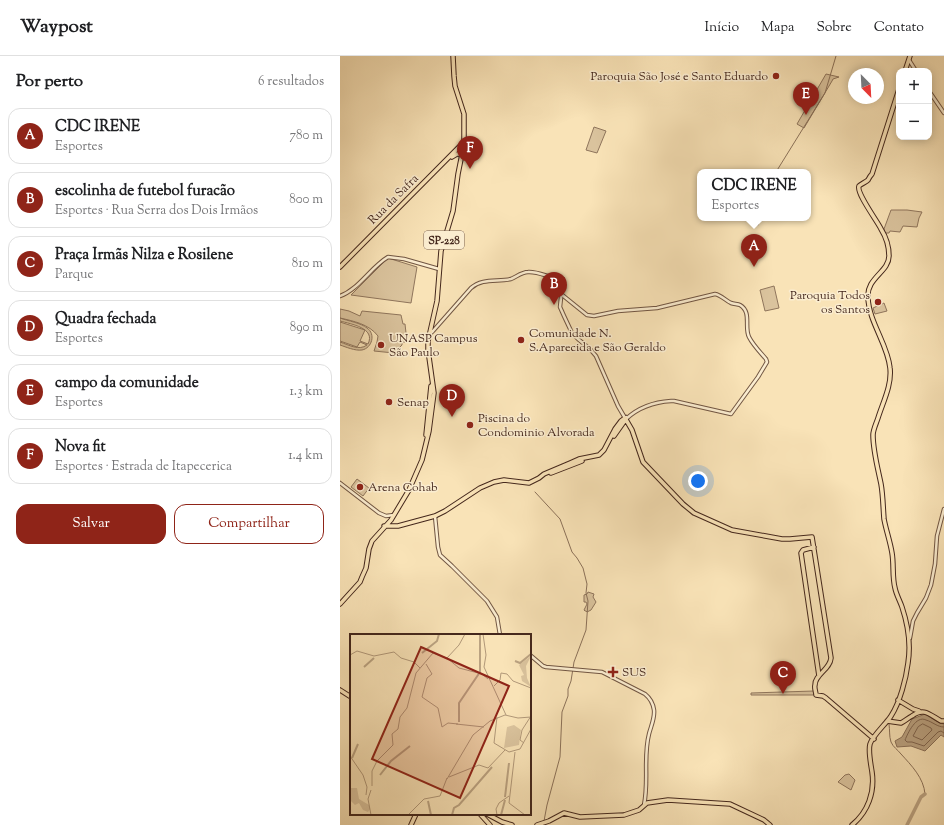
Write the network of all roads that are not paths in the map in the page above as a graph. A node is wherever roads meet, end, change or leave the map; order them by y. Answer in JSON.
{"nodes":[{"id":1,"x":452,"y":56,"type":"edge"},
{"id":2,"x":909,"y":57,"type":"edge"},
{"id":3,"x":906,"y":68,"type":"edge"},
{"id":4,"x":914,"y":68,"type":"edge"},
{"id":5,"x":932,"y":95,"type":"edge"},
{"id":6,"x":896,"y":98,"type":"edge"},
{"id":7,"x":944,"y":113,"type":"edge"},
{"id":8,"x":464,"y":134,"type":"junction"},
{"id":9,"x":461,"y":152,"type":"junction"},
{"id":10,"x":340,"y":268,"type":"edge"},
{"id":11,"x":439,"y":269,"type":"junction"},
{"id":12,"x":561,"y":294,"type":"junction"},
{"id":13,"x":340,"y":296,"type":"edge"},
{"id":14,"x":430,"y":333,"type":"junction"},
{"id":15,"x":626,"y":418,"type":"junction"},
{"id":16,"x":340,"y":483,"type":"edge"},
{"id":17,"x":944,"y":509,"type":"edge"},
{"id":18,"x":394,"y":515,"type":"junction"},
{"id":19,"x":435,"y":516,"type":"junction"},
{"id":20,"x":391,"y":520,"type":"junction"},
{"id":21,"x":384,"y":526,"type":"junction"},
{"id":22,"x":392,"y":526,"type":"junction"},
{"id":23,"x":814,"y":547,"type":"junction"},
{"id":24,"x":340,"y":604,"type":"edge"},
{"id":25,"x":500,"y":634,"type":"edge"},
{"id":26,"x":909,"y":641,"type":"junction"},
{"id":27,"x":531,"y":656,"type":"edge"},
{"id":28,"x":819,"y":676,"type":"junction"},
{"id":29,"x":340,"y":689,"type":"edge"},
{"id":30,"x":350,"y":695,"type":"edge"},
{"id":31,"x":898,"y":700,"type":"junction"},
{"id":32,"x":914,"y":710,"type":"junction"},
{"id":33,"x":919,"y":712,"type":"junction"},
{"id":34,"x":913,"y":714,"type":"junction"},
{"id":35,"x":891,"y":716,"type":"junction"},
{"id":36,"x":888,"y":720,"type":"junction"},
{"id":37,"x":944,"y":721,"type":"edge"},
{"id":38,"x":894,"y":722,"type":"junction"},
{"id":39,"x":874,"y":739,"type":"junction"},
{"id":40,"x":644,"y":805,"type":"junction"},
{"id":41,"x":416,"y":815,"type":"edge"},
{"id":42,"x":480,"y":815,"type":"edge"},
{"id":43,"x":489,"y":815,"type":"edge"},
{"id":44,"x":495,"y":819,"type":"junction"},
{"id":45,"x":487,"y":823,"type":"edge"},
{"id":46,"x":411,"y":825,"type":"edge"},
{"id":47,"x":512,"y":825,"type":"edge"},
{"id":48,"x":537,"y":825,"type":"edge"},
{"id":49,"x":770,"y":825,"type":"edge"},
{"id":50,"x":852,"y":825,"type":"edge"}],
"edges":[{"from":1,"to":8,"type":"main road","number":"SP-228"},
{"from":2,"to":3,"type":"main road"},
{"from":2,"to":4,"type":"street"},
{"from":5,"to":7,"type":"street"},
{"from":6,"to":26,"type":"main road"},
{"from":8,"to":9,"type":"main road","number":"SP-228"},
{"from":8,"to":9,"type":"main road","name":"Rua da Safra","number":"SP-228"},
{"from":9,"to":10,"type":"main road","name":"Rua da Safra"},
{"from":9,"to":11,"type":"main road","number":"SP-228"},
{"from":11,"to":13,"type":"street"},
{"from":11,"to":14,"type":"main road","number":"SP-228"},
{"from":12,"to":14,"type":"street"},
{"from":12,"to":15,"type":"street"},
{"from":12,"to":15,"type":"street"},
{"from":14,"to":18,"type":"main road","number":"SP-228"},
{"from":15,"to":19,"type":"main road"},
{"from":15,"to":23,"type":"main road"},
{"from":16,"to":18,"type":"street"},
{"from":17,"to":26,"type":"street"},
{"from":18,"to":20,"type":"main road","number":"SP-228"},
{"from":19,"to":22,"type":"main road"},
{"from":19,"to":25,"type":"street"},
{"from":20,"to":21,"type":"main road","number":"SP-228"},
{"from":20,"to":22,"type":"main road"},
{"from":21,"to":22,"type":"main road"},
{"from":21,"to":24,"type":"main road","number":"SP-228"},
{"from":23,"to":28,"type":"main road"},
{"from":23,"to":28,"type":"main road"},
{"from":26,"to":31,"type":"main road"},
{"from":27,"to":40,"type":"street"},
{"from":28,"to":39,"type":"main road"},
{"from":29,"to":30,"type":"main road"},
{"from":31,"to":32,"type":"main road"},
{"from":31,"to":35,"type":"main road"},
{"from":32,"to":33,"type":"main road"},
{"from":32,"to":34,"type":"main road"},
{"from":33,"to":34,"type":"main road"},
{"from":33,"to":37,"type":"main road"},
{"from":34,"to":38,"type":"main road"},
{"from":35,"to":36,"type":"main road"},
{"from":35,"to":38,"type":"main road"},
{"from":36,"to":38,"type":"main road"},
{"from":36,"to":39,"type":"main road"},
{"from":39,"to":50,"type":"main road"},
{"from":40,"to":48,"type":"main road"},
{"from":40,"to":49,"type":"main road"},
{"from":41,"to":46,"type":"main road"},
{"from":42,"to":45,"type":"main road"},
{"from":43,"to":44,"type":"main road"},
{"from":43,"to":45,"type":"main road"},
{"from":44,"to":45,"type":"main road"},
{"from":44,"to":47,"type":"main road"}]}
